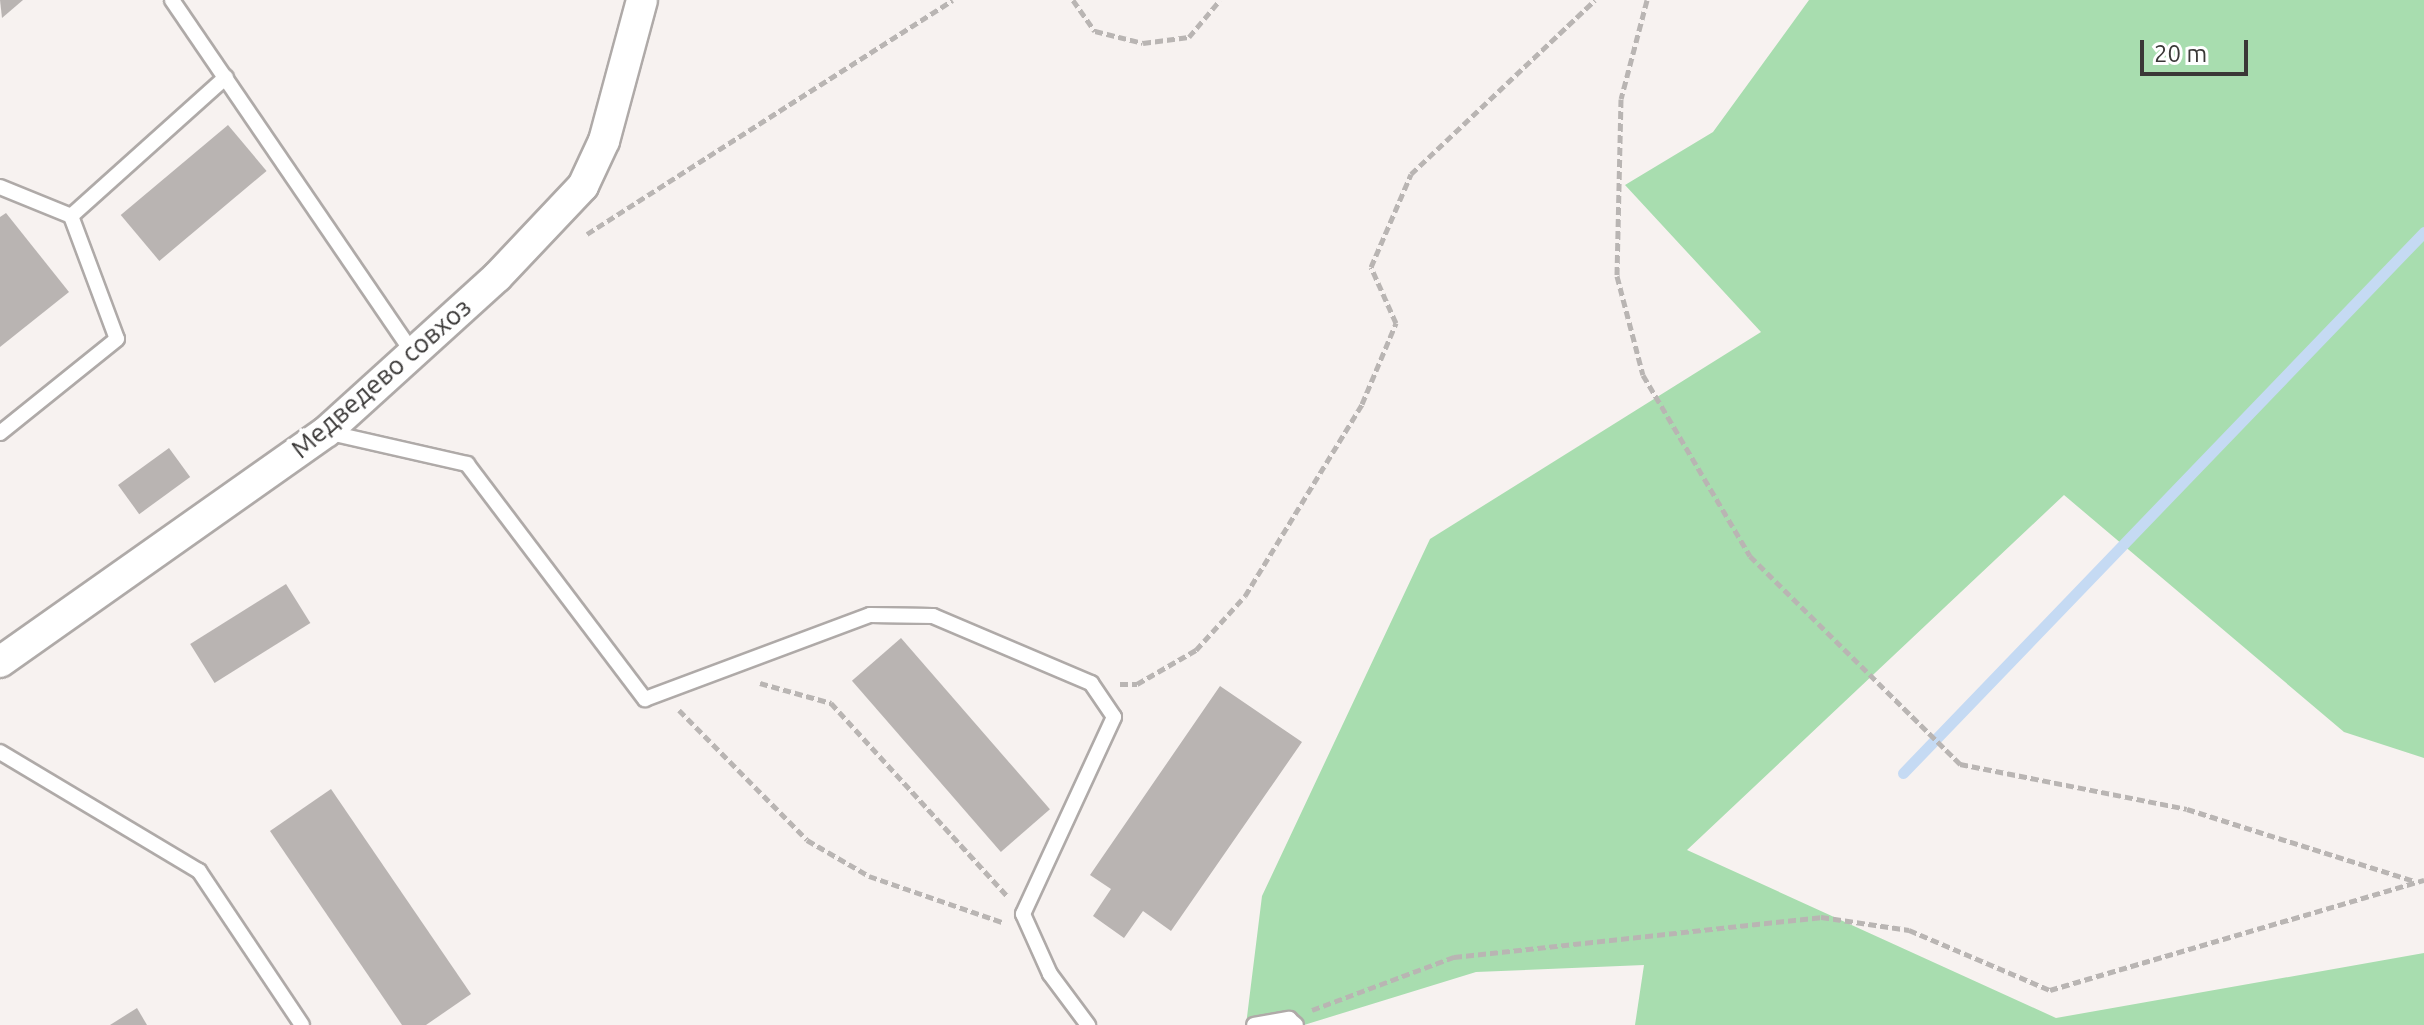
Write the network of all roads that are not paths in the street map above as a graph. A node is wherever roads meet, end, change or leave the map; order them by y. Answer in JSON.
{"nodes":[{"id":1,"x":172,"y":0,"type":"edge"},
{"id":2,"x":642,"y":0,"type":"edge"},
{"id":3,"x":226,"y":77,"type":"junction"},
{"id":4,"x":0,"y":187,"type":"edge"},
{"id":5,"x":71,"y":216,"type":"junction"},
{"id":6,"x":413,"y":353,"type":"junction"},
{"id":7,"x":326,"y":432,"type":"junction"},
{"id":8,"x":0,"y":433,"type":"edge"},
{"id":9,"x":0,"y":662,"type":"edge"},
{"id":10,"x":0,"y":752,"type":"edge"},
{"id":11,"x":1293,"y":1022,"type":"edge"},
{"id":12,"x":302,"y":1025,"type":"edge"},
{"id":13,"x":1088,"y":1025,"type":"edge"},
{"id":14,"x":1254,"y":1025,"type":"edge"}],
"edges":[{"from":1,"to":3,"type":"lane"},
{"from":2,"to":6,"type":"street","name":"Медведево совхоз"},
{"from":3,"to":5,"type":"lane"},
{"from":3,"to":6,"type":"lane"},
{"from":4,"to":5,"type":"lane"},
{"from":5,"to":8,"type":"lane"},
{"from":6,"to":7,"type":"street","name":"Медведево совхоз"},
{"from":7,"to":9,"type":"street","name":"Медведево совхоз"},
{"from":7,"to":13,"type":"lane"},
{"from":10,"to":12,"type":"lane"},
{"from":11,"to":14,"type":"lane"}]}
